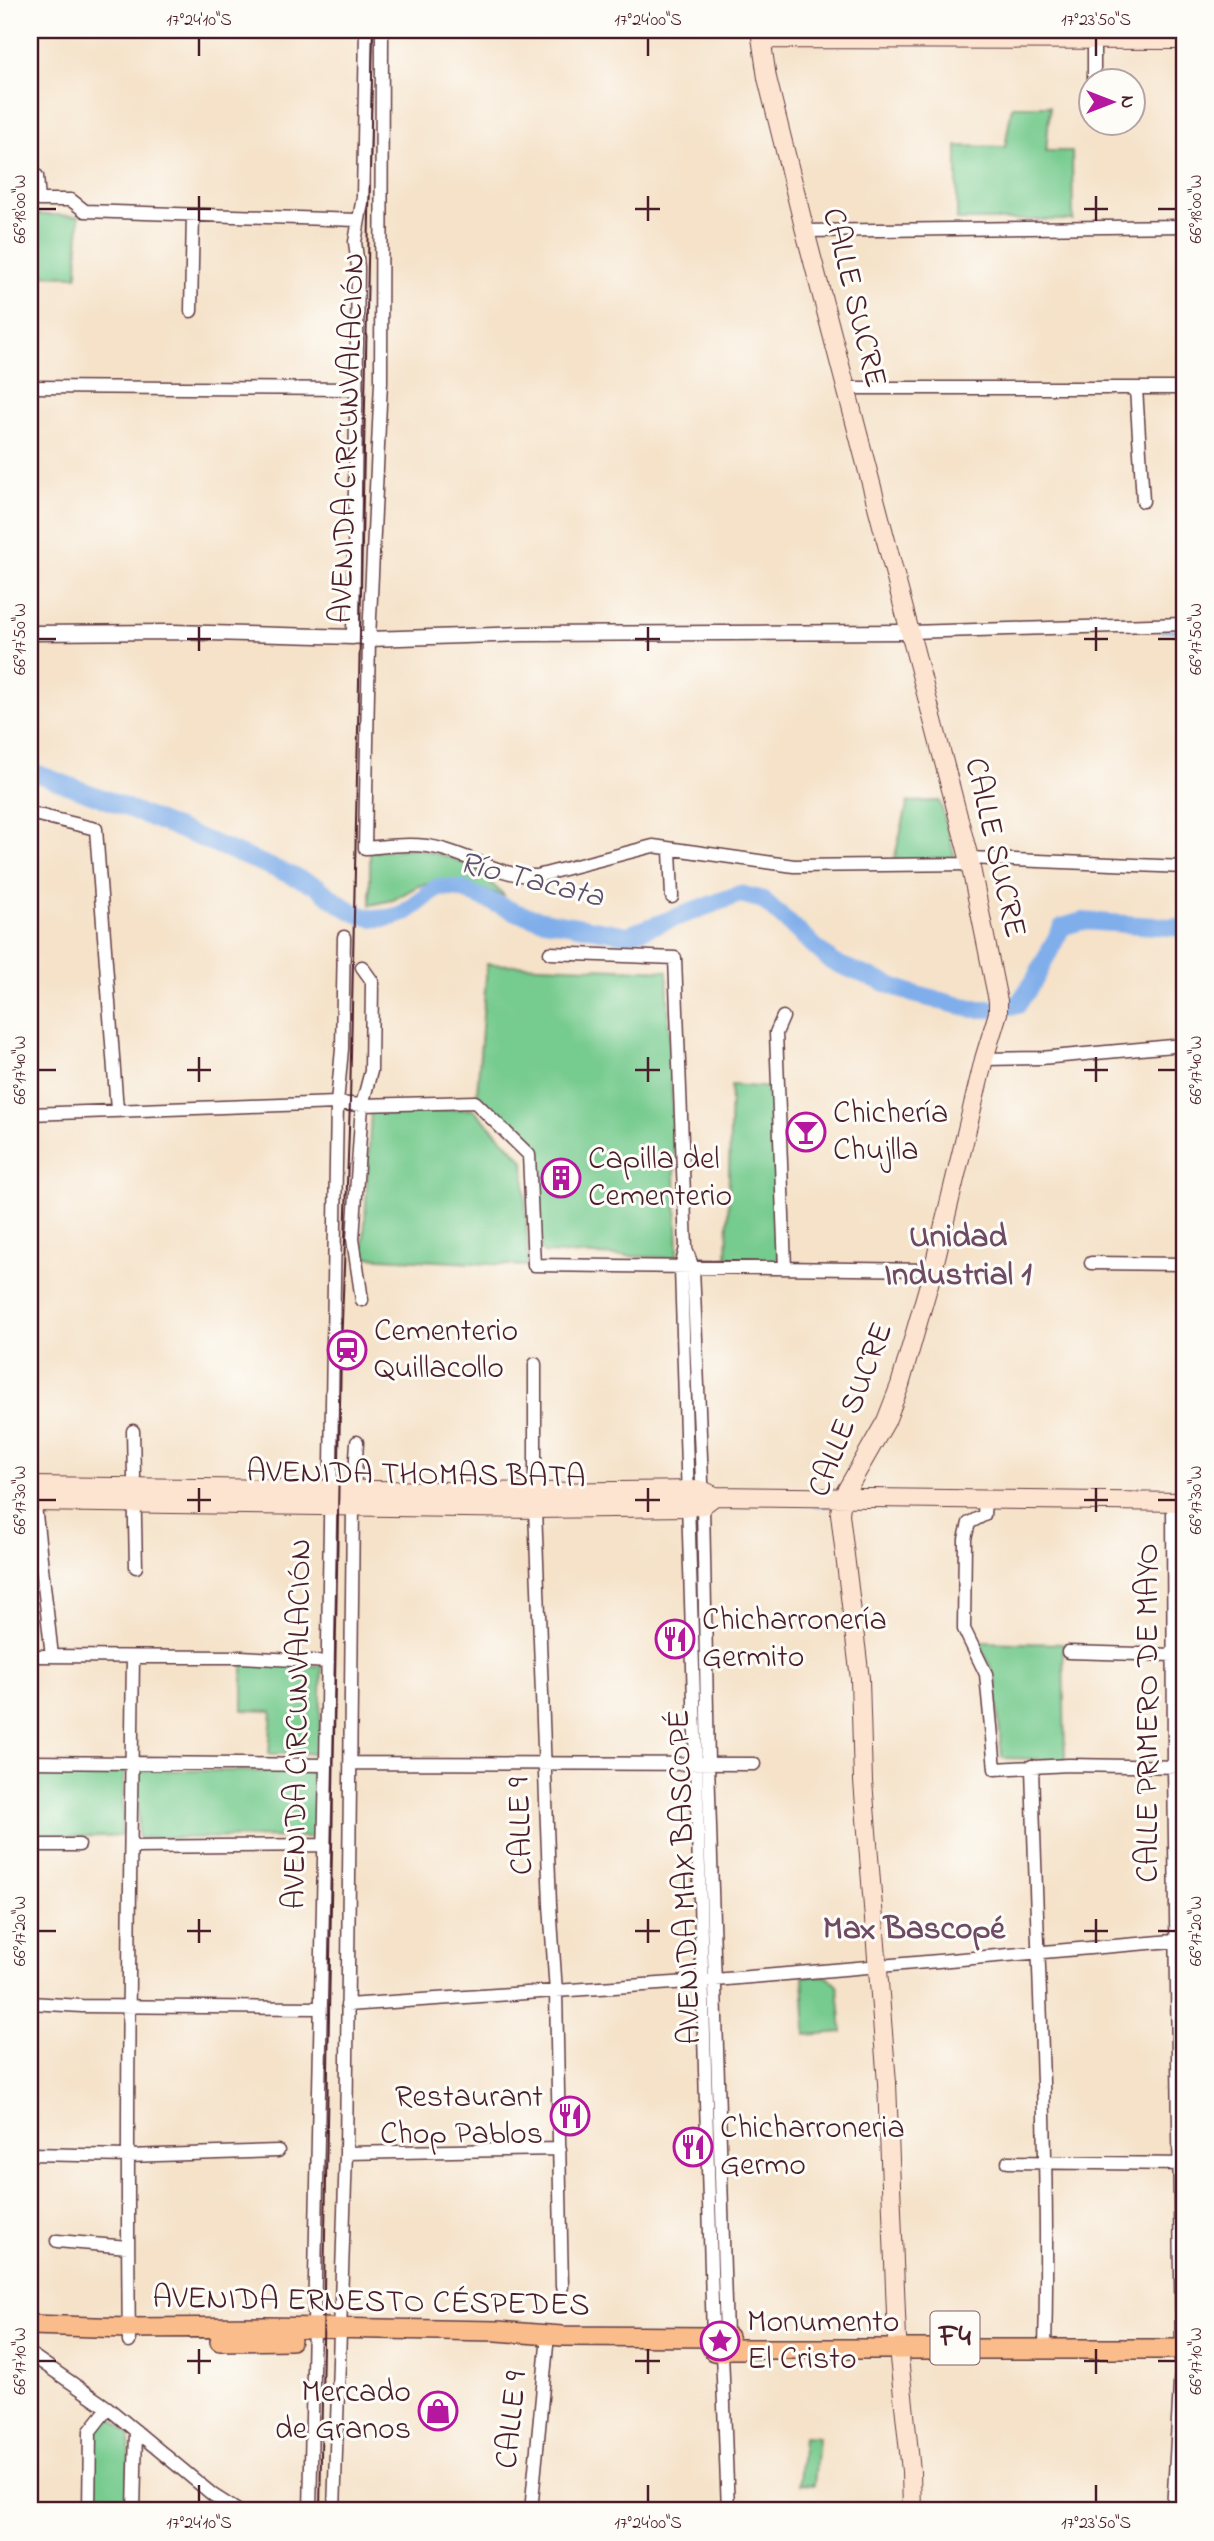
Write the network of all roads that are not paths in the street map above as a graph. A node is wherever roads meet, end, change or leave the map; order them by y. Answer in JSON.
{"nodes":[{"id":1,"x":366,"y":30,"type":"edge"},
{"id":2,"x":382,"y":30,"type":"edge"},
{"id":3,"x":761,"y":40,"type":"edge"},
{"id":4,"x":1184,"y":40,"type":"edge"},
{"id":5,"x":1094,"y":49,"type":"junction"},
{"id":6,"x":1184,"y":49,"type":"edge"},
{"id":7,"x":1094,"y":66,"type":"edge"},
{"id":8,"x":37,"y":176,"type":"dead end"},
{"id":9,"x":193,"y":215,"type":"junction"},
{"id":10,"x":357,"y":220,"type":"junction"},
{"id":11,"x":1184,"y":226,"type":"edge"},
{"id":12,"x":805,"y":231,"type":"junction"},
{"id":13,"x":191,"y":311,"type":"dead end"},
{"id":14,"x":30,"y":387,"type":"edge"},
{"id":15,"x":356,"y":388,"type":"junction"},
{"id":16,"x":845,"y":388,"type":"junction"},
{"id":17,"x":1136,"y":388,"type":"junction"},
{"id":18,"x":1184,"y":388,"type":"edge"},
{"id":19,"x":1143,"y":501,"type":"dead end"},
{"id":20,"x":1184,"y":624,"type":"edge"},
{"id":21,"x":910,"y":632,"type":"junction"},
{"id":22,"x":30,"y":633,"type":"edge"},
{"id":23,"x":353,"y":637,"type":"junction"},
{"id":24,"x":369,"y":639,"type":"junction"},
{"id":25,"x":30,"y":813,"type":"edge"},
{"id":26,"x":670,"y":850,"type":"junction"},
{"id":27,"x":969,"y":861,"type":"junction"},
{"id":28,"x":1184,"y":867,"type":"edge"},
{"id":29,"x":672,"y":897,"type":"dead end"},
{"id":30,"x":344,"y":937,"type":"dead end"},
{"id":31,"x":550,"y":954,"type":"dead end"},
{"id":32,"x":362,"y":967,"type":"dead end"},
{"id":33,"x":783,"y":1017,"type":"dead end"},
{"id":34,"x":1184,"y":1045,"type":"edge"},
{"id":35,"x":984,"y":1059,"type":"junction"},
{"id":36,"x":337,"y":1103,"type":"junction"},
{"id":37,"x":362,"y":1105,"type":"junction"},
{"id":38,"x":117,"y":1110,"type":"junction"},
{"id":39,"x":30,"y":1114,"type":"edge"},
{"id":40,"x":1091,"y":1263,"type":"dead end"},
{"id":41,"x":1184,"y":1264,"type":"edge"},
{"id":42,"x":687,"y":1267,"type":"junction"},
{"id":43,"x":785,"y":1268,"type":"junction"},
{"id":44,"x":933,"y":1270,"type":"junction"},
{"id":45,"x":362,"y":1300,"type":"dead end"},
{"id":46,"x":535,"y":1364,"type":"dead end"},
{"id":47,"x":133,"y":1431,"type":"dead end"},
{"id":48,"x":357,"y":1442,"type":"dead end"},
{"id":49,"x":32,"y":1494,"type":"edge"},
{"id":50,"x":135,"y":1495,"type":"junction"},
{"id":51,"x":329,"y":1497,"type":"junction"},
{"id":52,"x":354,"y":1498,"type":"junction"},
{"id":53,"x":700,"y":1498,"type":"junction"},
{"id":54,"x":842,"y":1499,"type":"junction"},
{"id":55,"x":535,"y":1500,"type":"junction"},
{"id":56,"x":985,"y":1501,"type":"junction"},
{"id":57,"x":1179,"y":1502,"type":"edge"},
{"id":58,"x":135,"y":1566,"type":"dead end"},
{"id":59,"x":1068,"y":1652,"type":"dead end"},
{"id":60,"x":1174,"y":1655,"type":"junction"},
{"id":61,"x":30,"y":1656,"type":"edge"},
{"id":62,"x":52,"y":1656,"type":"junction"},
{"id":63,"x":133,"y":1657,"type":"junction"},
{"id":64,"x":328,"y":1662,"type":"junction"},
{"id":65,"x":30,"y":1762,"type":"edge"},
{"id":66,"x":131,"y":1762,"type":"junction"},
{"id":67,"x":350,"y":1763,"type":"junction"},
{"id":68,"x":546,"y":1763,"type":"junction"},
{"id":69,"x":702,"y":1763,"type":"junction"},
{"id":70,"x":754,"y":1763,"type":"dead end"},
{"id":71,"x":326,"y":1765,"type":"junction"},
{"id":72,"x":1032,"y":1766,"type":"junction"},
{"id":73,"x":1179,"y":1767,"type":"edge"},
{"id":74,"x":79,"y":1844,"type":"dead end"},
{"id":75,"x":30,"y":1845,"type":"edge"},
{"id":76,"x":324,"y":1845,"type":"junction"},
{"id":77,"x":132,"y":1847,"type":"junction"},
{"id":78,"x":1181,"y":1940,"type":"edge"},
{"id":79,"x":1037,"y":1952,"type":"junction"},
{"id":80,"x":877,"y":1966,"type":"junction"},
{"id":81,"x":709,"y":1980,"type":"junction"},
{"id":82,"x":556,"y":1992,"type":"junction"},
{"id":83,"x":30,"y":2003,"type":"edge"},
{"id":84,"x":127,"y":2006,"type":"junction"},
{"id":85,"x":347,"y":2006,"type":"junction"},
{"id":86,"x":320,"y":2008,"type":"junction"},
{"id":87,"x":560,"y":2149,"type":"junction"},
{"id":88,"x":278,"y":2151,"type":"dead end"},
{"id":89,"x":346,"y":2153,"type":"junction"},
{"id":90,"x":30,"y":2154,"type":"edge"},
{"id":91,"x":128,"y":2157,"type":"junction"},
{"id":92,"x":1009,"y":2162,"type":"dead end"},
{"id":93,"x":1047,"y":2162,"type":"junction"},
{"id":94,"x":1182,"y":2164,"type":"edge"},
{"id":95,"x":57,"y":2241,"type":"dead end"},
{"id":96,"x":128,"y":2247,"type":"junction"},
{"id":97,"x":562,"y":2287,"type":"dead end"},
{"id":98,"x":30,"y":2325,"type":"edge"},
{"id":99,"x":313,"y":2334,"type":"junction"},
{"id":100,"x":129,"y":2335,"type":"junction"},
{"id":101,"x":338,"y":2335,"type":"junction"},
{"id":102,"x":30,"y":2338,"type":"edge"},
{"id":103,"x":547,"y":2340,"type":"junction"},
{"id":104,"x":720,"y":2342,"type":"junction"},
{"id":105,"x":1045,"y":2343,"type":"junction"},
{"id":106,"x":1183,"y":2343,"type":"edge"},
{"id":107,"x":898,"y":2345,"type":"junction"},
{"id":108,"x":30,"y":2354,"type":"edge"},
{"id":109,"x":108,"y":2408,"type":"junction"},
{"id":110,"x":136,"y":2431,"type":"junction"},
{"id":111,"x":89,"y":2511,"type":"edge"},
{"id":112,"x":134,"y":2511,"type":"edge"},
{"id":113,"x":238,"y":2511,"type":"edge"},
{"id":114,"x":310,"y":2511,"type":"edge"},
{"id":115,"x":334,"y":2511,"type":"edge"},
{"id":116,"x":531,"y":2511,"type":"edge"},
{"id":117,"x":728,"y":2511,"type":"edge"},
{"id":118,"x":912,"y":2511,"type":"edge"},
{"id":119,"x":1173,"y":2511,"type":"edge"}],
"edges":[{"from":1,"to":10,"type":"street","name":"AVENIDA CIRCUNVALACIÓN"},
{"from":2,"to":24,"type":"street","name":"AVENIDA CIRCUNVALACIÓN"},
{"from":3,"to":4,"type":"main road"},
{"from":3,"to":5,"type":"main road"},
{"from":3,"to":12,"type":"main road","name":"CALLE SUCRE"},
{"from":5,"to":6,"type":"main road"},
{"from":5,"to":7,"type":"street"},
{"from":8,"to":9,"type":"street"},
{"from":9,"to":10,"type":"street"},
{"from":9,"to":13,"type":"street"},
{"from":10,"to":15,"type":"street","name":"AVENIDA CIRCUNVALACIÓN"},
{"from":11,"to":12,"type":"street"},
{"from":12,"to":16,"type":"main road","name":"CALLE SUCRE"},
{"from":14,"to":15,"type":"street"},
{"from":15,"to":23,"type":"street","name":"AVENIDA CIRCUNVALACIÓN"},
{"from":16,"to":17,"type":"street"},
{"from":16,"to":21,"type":"main road","name":"CALLE SUCRE"},
{"from":17,"to":18,"type":"street"},
{"from":17,"to":19,"type":"street"},
{"from":20,"to":21,"type":"street"},
{"from":21,"to":24,"type":"street"},
{"from":21,"to":27,"type":"main road","name":"CALLE SUCRE"},
{"from":22,"to":23,"type":"street"},
{"from":23,"to":24,"type":"street"},
{"from":24,"to":26,"type":"street","name":"AVENIDA CIRCUNVALACIÓN"},
{"from":25,"to":38,"type":"street"},
{"from":26,"to":27,"type":"street"},
{"from":26,"to":29,"type":"street"},
{"from":27,"to":28,"type":"street"},
{"from":27,"to":35,"type":"main road","name":"CALLE SUCRE"},
{"from":30,"to":36,"type":"street","name":"AVENIDA CIRCUNVALACIÓN"},
{"from":31,"to":42,"type":"street","name":"AVENIDA MAX BASCOPÉ"},
{"from":32,"to":37,"type":"street"},
{"from":33,"to":43,"type":"street"},
{"from":34,"to":35,"type":"street"},
{"from":35,"to":44,"type":"main road","name":"CALLE SUCRE"},
{"from":36,"to":37,"type":"street"},
{"from":36,"to":38,"type":"street"},
{"from":36,"to":51,"type":"street","name":"AVENIDA CIRCUNVALACIÓN"},
{"from":37,"to":42,"type":"street"},
{"from":37,"to":45,"type":"street"},
{"from":38,"to":39,"type":"street"},
{"from":40,"to":41,"type":"street"},
{"from":42,"to":43,"type":"street"},
{"from":42,"to":53,"type":"street","name":"AVENIDA MAX BASCOPÉ"},
{"from":43,"to":44,"type":"street"},
{"from":44,"to":54,"type":"main road","name":"CALLE SUCRE"},
{"from":46,"to":55,"type":"street","name":"CALLE 9"},
{"from":47,"to":50,"type":"street"},
{"from":48,"to":52,"type":"street","name":"AVENIDA CIRCUNVALACIÓN"},
{"from":49,"to":50,"type":"main road","name":"AVENIDA THOMAS BATA"},
{"from":49,"to":62,"type":"street"},
{"from":50,"to":51,"type":"main road","name":"AVENIDA THOMAS BATA"},
{"from":50,"to":58,"type":"street"},
{"from":51,"to":52,"type":"main road","name":"AVENIDA THOMAS BATA"},
{"from":51,"to":64,"type":"street","name":"AVENIDA CIRCUNVALACIÓN"},
{"from":52,"to":55,"type":"main road","name":"AVENIDA THOMAS BATA"},
{"from":52,"to":67,"type":"street","name":"AVENIDA CIRCUNVALACIÓN"},
{"from":53,"to":54,"type":"main road","name":"AVENIDA THOMAS BATA"},
{"from":53,"to":55,"type":"main road","name":"AVENIDA THOMAS BATA"},
{"from":53,"to":69,"type":"street","name":"AVENIDA MAX BASCOPÉ"},
{"from":54,"to":56,"type":"main road","name":"AVENIDA THOMAS BATA"},
{"from":54,"to":80,"type":"main road","name":"CALLE SUCRE"},
{"from":55,"to":68,"type":"street","name":"CALLE 9"},
{"from":56,"to":57,"type":"main road","name":"AVENIDA THOMAS BATA"},
{"from":56,"to":72,"type":"street"},
{"from":57,"to":60,"type":"street","name":"CALLE PRIMERO DE MAYO"},
{"from":59,"to":60,"type":"street"},
{"from":60,"to":73,"type":"street","name":"CALLE PRIMERO DE MAYO"},
{"from":61,"to":62,"type":"street"},
{"from":62,"to":63,"type":"street"},
{"from":63,"to":64,"type":"street"},
{"from":63,"to":66,"type":"street"},
{"from":64,"to":71,"type":"street","name":"AVENIDA CIRCUNVALACIÓN"},
{"from":65,"to":66,"type":"street"},
{"from":66,"to":71,"type":"street"},
{"from":66,"to":77,"type":"street"},
{"from":67,"to":68,"type":"street"},
{"from":67,"to":85,"type":"street","name":"AVENIDA CIRCUNVALACIÓN"},
{"from":68,"to":69,"type":"street"},
{"from":68,"to":82,"type":"street","name":"CALLE 9"},
{"from":69,"to":70,"type":"street"},
{"from":69,"to":81,"type":"street","name":"AVENIDA MAX BASCOPÉ"},
{"from":71,"to":76,"type":"street","name":"AVENIDA CIRCUNVALACIÓN"},
{"from":72,"to":73,"type":"street"},
{"from":72,"to":79,"type":"street"},
{"from":73,"to":78,"type":"street","name":"CALLE PRIMERO DE MAYO"},
{"from":74,"to":75,"type":"street"},
{"from":76,"to":77,"type":"street"},
{"from":76,"to":86,"type":"street","name":"AVENIDA CIRCUNVALACIÓN"},
{"from":77,"to":84,"type":"street"},
{"from":78,"to":79,"type":"street"},
{"from":78,"to":94,"type":"street","name":"CALLE PRIMERO DE MAYO"},
{"from":79,"to":80,"type":"street"},
{"from":79,"to":93,"type":"street"},
{"from":80,"to":81,"type":"street"},
{"from":80,"to":107,"type":"main road","name":"CALLE SUCRE"},
{"from":81,"to":82,"type":"street"},
{"from":81,"to":104,"type":"street","name":"AVENIDA MAX BASCOPÉ"},
{"from":82,"to":85,"type":"street"},
{"from":82,"to":87,"type":"street","name":"CALLE 9"},
{"from":83,"to":84,"type":"street"},
{"from":84,"to":86,"type":"street"},
{"from":84,"to":91,"type":"street"},
{"from":85,"to":89,"type":"street","name":"AVENIDA CIRCUNVALACIÓN"},
{"from":86,"to":99,"type":"street","name":"AVENIDA CIRCUNVALACIÓN"},
{"from":87,"to":89,"type":"street"},
{"from":87,"to":97,"type":"street","name":"CALLE 9"},
{"from":88,"to":91,"type":"street"},
{"from":89,"to":101,"type":"street","name":"AVENIDA CIRCUNVALACIÓN"},
{"from":90,"to":91,"type":"street"},
{"from":91,"to":96,"type":"street"},
{"from":92,"to":93,"type":"street"},
{"from":93,"to":94,"type":"street"},
{"from":93,"to":105,"type":"street"},
{"from":94,"to":106,"type":"street","name":"CALLE PRIMERO DE MAYO"},
{"from":95,"to":96,"type":"street"},
{"from":96,"to":100,"type":"street"},
{"from":98,"to":100,"type":"highway","name":"AVENIDA ERNESTO CÉSPEDES","number":"F4"},
{"from":99,"to":100,"type":"highway","name":"AVENIDA ERNESTO CÉSPEDES","number":"F4"},
{"from":99,"to":101,"type":"highway","name":"AVENIDA ERNESTO CÉSPEDES","number":"F4"},
{"from":99,"to":114,"type":"street","name":"AVENIDA CIRCUNVALACIÓN"},
{"from":100,"to":102,"type":"highway","name":"AVENIDA ERNESTO CÉSPEDES","number":"F4"},
{"from":101,"to":103,"type":"highway","name":"AVENIDA ERNESTO CÉSPEDES","number":"F4"},
{"from":101,"to":115,"type":"street","name":"AVENIDA CIRCUNVALACIÓN"},
{"from":103,"to":104,"type":"highway","name":"AVENIDA ERNESTO CÉSPEDES","number":"F4"},
{"from":103,"to":116,"type":"street","name":"CALLE 9"},
{"from":104,"to":107,"type":"highway","name":"AVENIDA ERNESTO CÉSPEDES","number":"F4"},
{"from":104,"to":117,"type":"street","name":"AVENIDA MAX BASCOPÉ"},
{"from":105,"to":106,"type":"highway","name":"AVENIDA ERNESTO CÉSPEDES","number":"F4"},
{"from":105,"to":107,"type":"highway","name":"AVENIDA ERNESTO CÉSPEDES","number":"F4"},
{"from":106,"to":119,"type":"street","name":"CALLE PRIMERO DE MAYO"},
{"from":107,"to":118,"type":"main road","name":"CALLE SUCRE"},
{"from":108,"to":109,"type":"street"},
{"from":109,"to":110,"type":"street"},
{"from":109,"to":111,"type":"street"},
{"from":110,"to":112,"type":"street"},
{"from":110,"to":113,"type":"street"}]}
